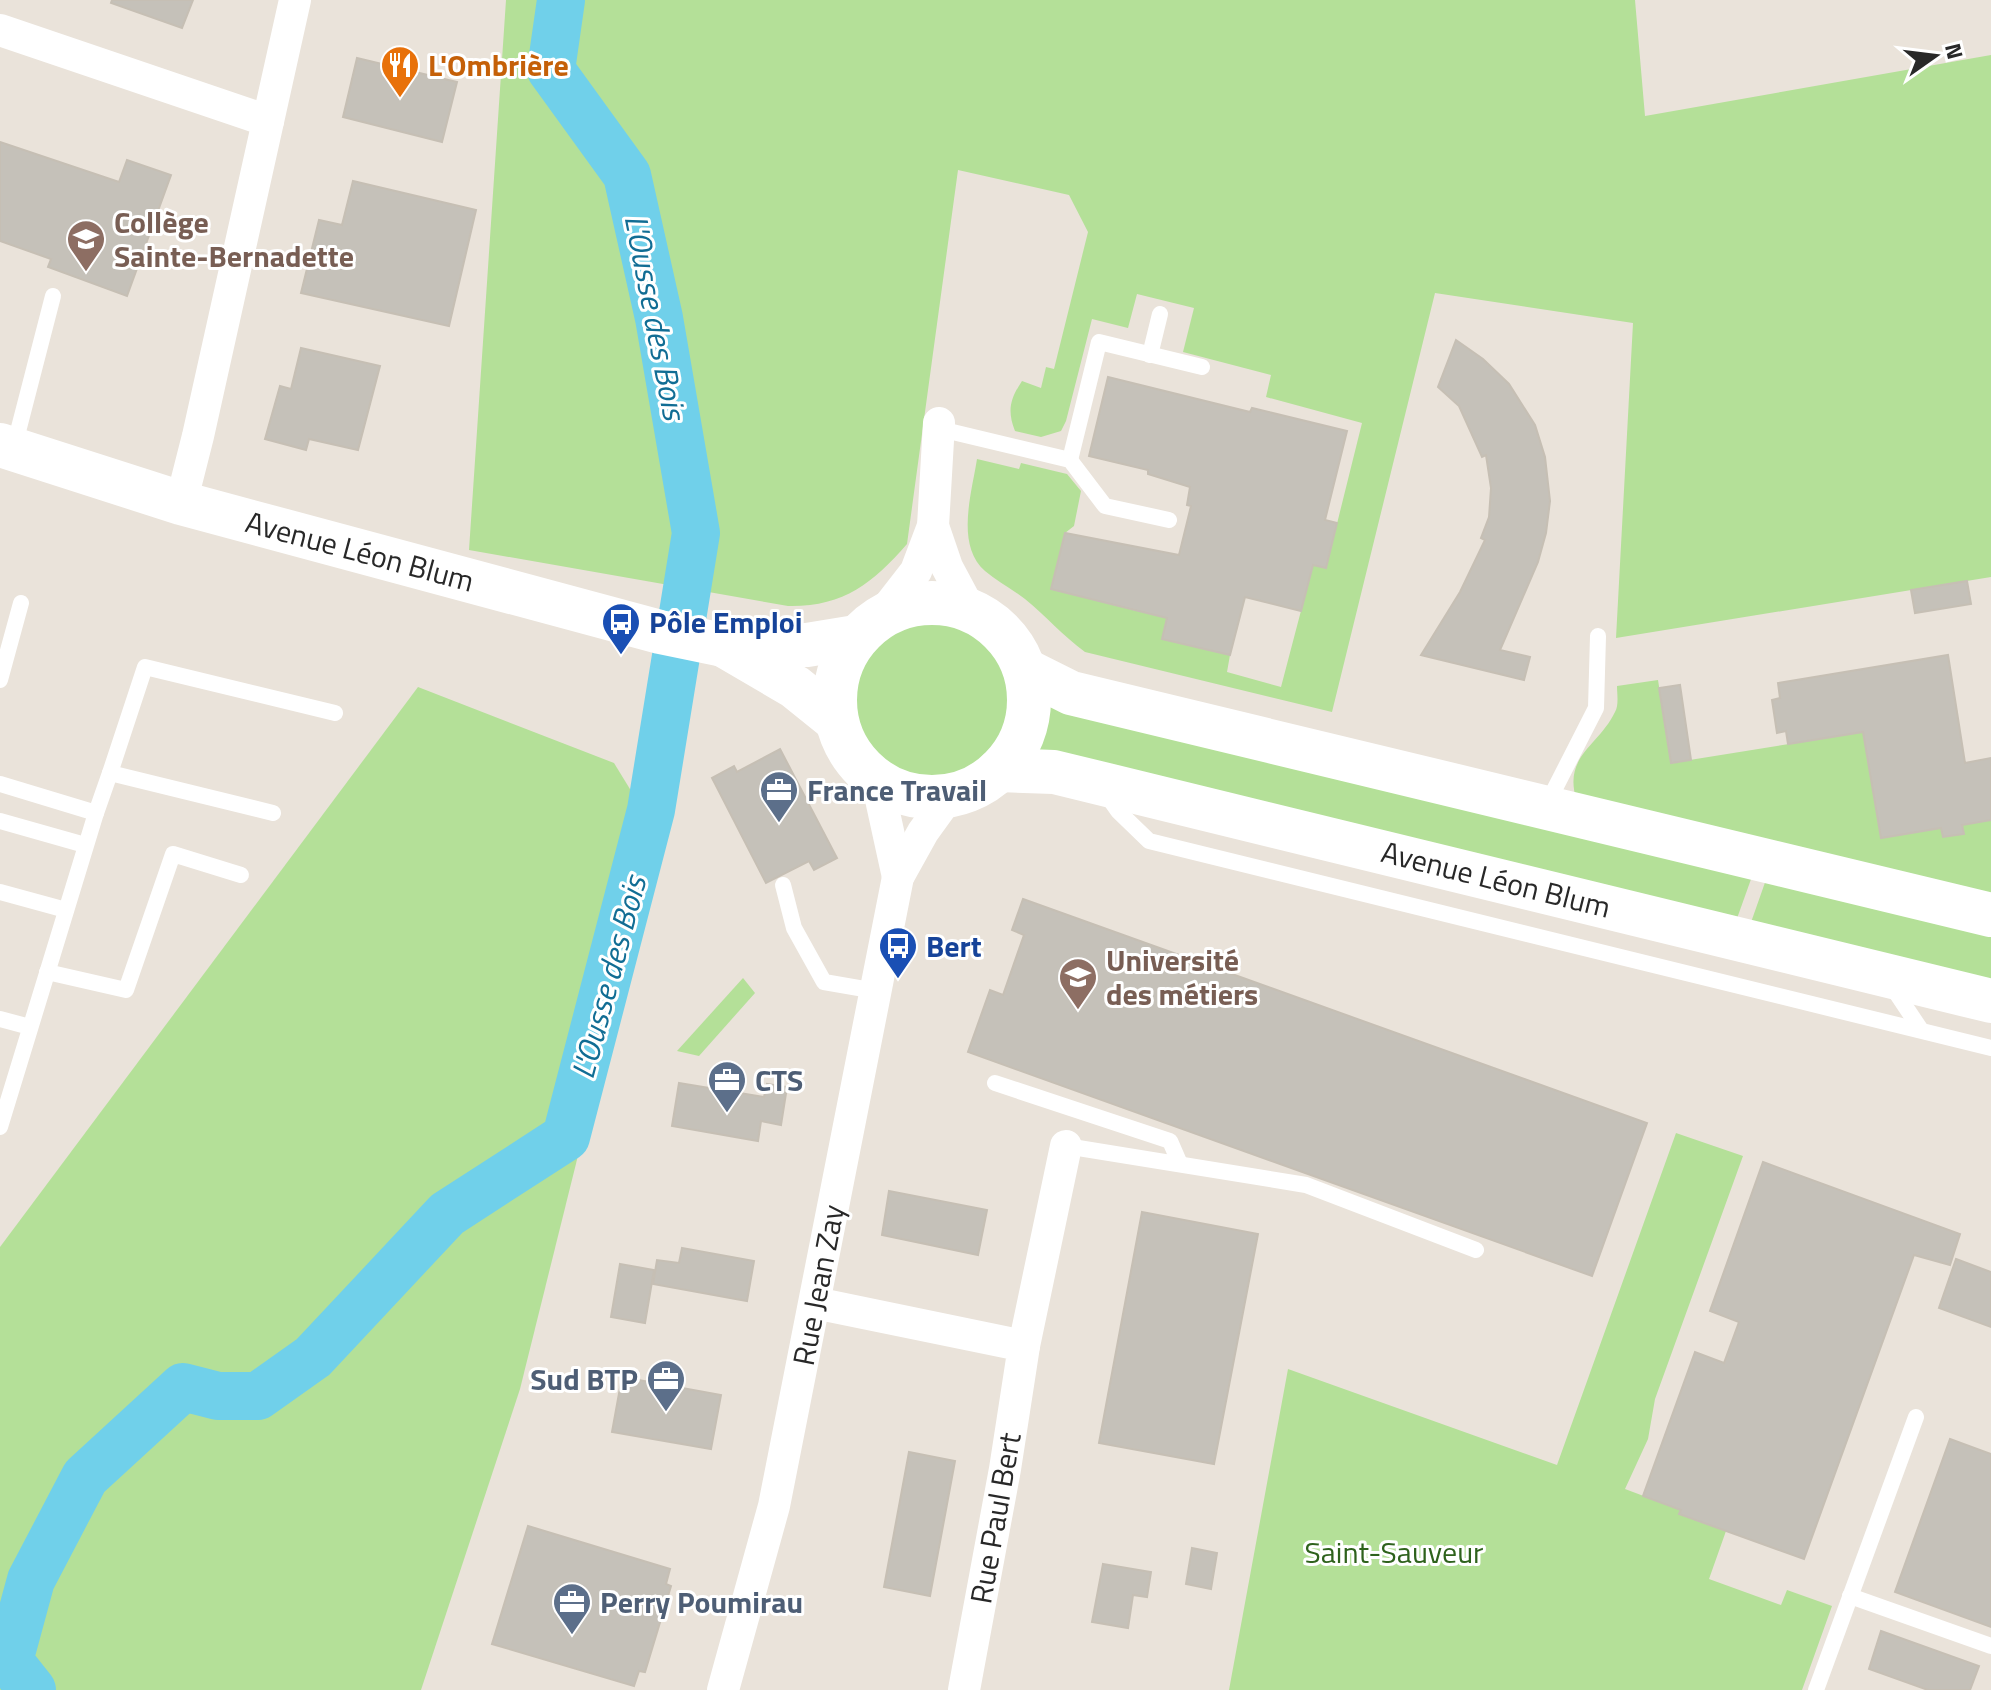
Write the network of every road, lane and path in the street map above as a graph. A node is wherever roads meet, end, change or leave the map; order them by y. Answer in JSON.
{"nodes":[{"id":1,"x":295,"y":0,"type":"edge"},
{"id":2,"x":0,"y":30,"type":"edge"},
{"id":3,"x":268,"y":121,"type":"junction"},
{"id":4,"x":53,"y":296,"type":"dead end"},
{"id":5,"x":1160,"y":314,"type":"dead end"},
{"id":6,"x":1150,"y":355,"type":"junction"},
{"id":7,"x":1202,"y":367,"type":"dead end"},
{"id":8,"x":940,"y":426,"type":"joint"},
{"id":9,"x":7,"y":447,"type":"edge"},
{"id":10,"x":1070,"y":460,"type":"junction"},
{"id":11,"x":181,"y":503,"type":"junction"},
{"id":12,"x":1169,"y":520,"type":"dead end"},
{"id":13,"x":933,"y":526,"type":"junction"},
{"id":14,"x":21,"y":603,"type":"dead end"},
{"id":15,"x":970,"y":610,"type":"junction"},
{"id":16,"x":869,"y":627,"type":"junction"},
{"id":17,"x":1598,"y":636,"type":"dead end"},
{"id":18,"x":713,"y":642,"type":"junction"},
{"id":19,"x":1025,"y":670,"type":"junction"},
{"id":20,"x":0,"y":680,"type":"edge"},
{"id":21,"x":335,"y":713,"type":"dead end"},
{"id":22,"x":836,"y":720,"type":"junction"},
{"id":23,"x":999,"y":770,"type":"junction"},
{"id":24,"x":110,"y":773,"type":"junction"},
{"id":25,"x":877,"y":781,"type":"junction"},
{"id":26,"x":1098,"y":782,"type":"junction"},
{"id":27,"x":0,"y":784,"type":"edge"},
{"id":28,"x":949,"y":796,"type":"junction"},
{"id":29,"x":1545,"y":807,"type":"junction"},
{"id":30,"x":96,"y":813,"type":"junction"},
{"id":31,"x":273,"y":813,"type":"dead end"},
{"id":32,"x":0,"y":821,"type":"edge"},
{"id":33,"x":85,"y":845,"type":"junction"},
{"id":34,"x":241,"y":875,"type":"dead end"},
{"id":35,"x":898,"y":877,"type":"junction"},
{"id":36,"x":783,"y":885,"type":"dead end"},
{"id":37,"x":0,"y":892,"type":"edge"},
{"id":38,"x":66,"y":910,"type":"junction"},
{"id":39,"x":1991,"y":915,"type":"edge"},
{"id":40,"x":47,"y":972,"type":"junction"},
{"id":41,"x":1884,"y":974,"type":"junction"},
{"id":42,"x":876,"y":991,"type":"junction"},
{"id":43,"x":1991,"y":1001,"type":"edge"},
{"id":44,"x":0,"y":1019,"type":"edge"},
{"id":45,"x":30,"y":1027,"type":"junction"},
{"id":46,"x":1921,"y":1030,"type":"junction"},
{"id":47,"x":1991,"y":1048,"type":"edge"},
{"id":48,"x":995,"y":1083,"type":"dead end"},
{"id":49,"x":0,"y":1127,"type":"edge"},
{"id":50,"x":1066,"y":1146,"type":"joint"},
{"id":51,"x":1180,"y":1164,"type":"junction"},
{"id":52,"x":1476,"y":1250,"type":"dead end"},
{"id":53,"x":815,"y":1303,"type":"junction"},
{"id":54,"x":1024,"y":1346,"type":"junction"},
{"id":55,"x":1916,"y":1417,"type":"dead end"},
{"id":56,"x":1850,"y":1596,"type":"junction"},
{"id":57,"x":1991,"y":1646,"type":"edge"},
{"id":58,"x":723,"y":1690,"type":"edge"},
{"id":59,"x":964,"y":1690,"type":"edge"},
{"id":60,"x":1816,"y":1690,"type":"edge"}],
"edges":[{"from":1,"to":3,"type":"street"},
{"from":2,"to":3,"type":"street"},
{"from":3,"to":11,"type":"street"},
{"from":4,"to":9,"type":"lane"},
{"from":5,"to":6,"type":"lane"},
{"from":6,"to":7,"type":"lane"},
{"from":6,"to":10,"type":"lane"},
{"from":8,"to":10,"type":"lane"},
{"from":8,"to":13,"type":"street"},
{"from":9,"to":11,"type":"street","name":"Avenue Léon Blum"},
{"from":10,"to":12,"type":"lane"},
{"from":11,"to":18,"type":"street","name":"Avenue Léon Blum"},
{"from":13,"to":15,"type":"street"},
{"from":13,"to":16,"type":"street"},
{"from":14,"to":20,"type":"lane"},
{"from":15,"to":16,"type":"street"},
{"from":15,"to":19,"type":"street"},
{"from":16,"to":18,"type":"street","name":"Avenue Léon Blum"},
{"from":16,"to":22,"type":"street"},
{"from":17,"to":29,"type":"lane"},
{"from":18,"to":22,"type":"street","name":"Avenue Léon Blum"},
{"from":19,"to":23,"type":"street"},
{"from":19,"to":29,"type":"street"},
{"from":21,"to":24,"type":"lane"},
{"from":22,"to":25,"type":"street"},
{"from":23,"to":26,"type":"street","name":"Avenue Léon Blum"},
{"from":23,"to":28,"type":"street"},
{"from":24,"to":30,"type":"lane"},
{"from":24,"to":31,"type":"lane"},
{"from":25,"to":28,"type":"street"},
{"from":25,"to":35,"type":"street","name":"Rue Jean Zay"},
{"from":26,"to":41,"type":"street","name":"Avenue Léon Blum"},
{"from":26,"to":46,"type":"lane"},
{"from":27,"to":30,"type":"lane"},
{"from":28,"to":35,"type":"street","name":"Rue Jean Zay"},
{"from":29,"to":39,"type":"street"},
{"from":30,"to":33,"type":"lane"},
{"from":32,"to":33,"type":"lane"},
{"from":33,"to":38,"type":"lane"},
{"from":34,"to":40,"type":"lane"},
{"from":35,"to":42,"type":"street","name":"Rue Jean Zay"},
{"from":36,"to":42,"type":"lane"},
{"from":37,"to":38,"type":"lane"},
{"from":38,"to":40,"type":"lane"},
{"from":40,"to":45,"type":"lane"},
{"from":41,"to":43,"type":"street","name":"Avenue Léon Blum"},
{"from":41,"to":46,"type":"lane"},
{"from":42,"to":53,"type":"street","name":"Rue Jean Zay"},
{"from":44,"to":45,"type":"lane"},
{"from":45,"to":49,"type":"lane"},
{"from":46,"to":47,"type":"lane"},
{"from":48,"to":51,"type":"lane"},
{"from":50,"to":51,"type":"lane"},
{"from":50,"to":54,"type":"street","name":"Rue Paul Bert"},
{"from":51,"to":52,"type":"lane"},
{"from":53,"to":54,"type":"street"},
{"from":53,"to":58,"type":"street","name":"Rue Jean Zay"},
{"from":54,"to":59,"type":"street","name":"Rue Paul Bert"},
{"from":55,"to":56,"type":"lane"},
{"from":56,"to":57,"type":"lane"},
{"from":56,"to":60,"type":"lane"}]}
